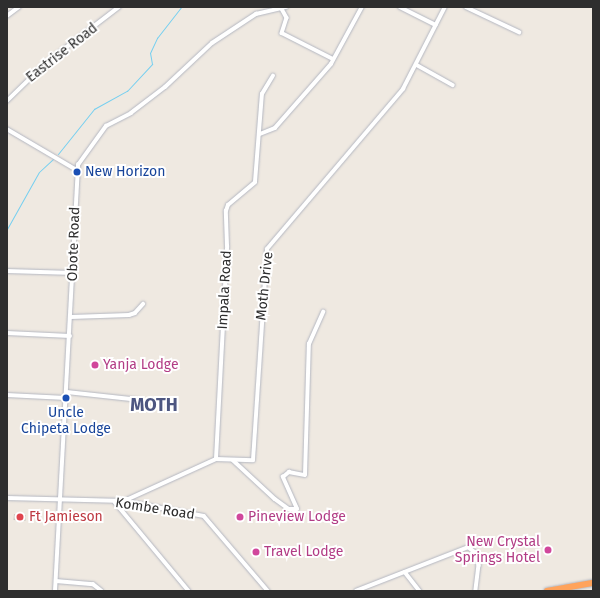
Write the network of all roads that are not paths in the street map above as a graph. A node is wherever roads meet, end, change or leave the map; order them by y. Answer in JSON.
{"nodes":[{"id":1,"x":19,"y":7,"type":"edge"},
{"id":2,"x":119,"y":7,"type":"edge"},
{"id":3,"x":362,"y":7,"type":"edge"},
{"id":4,"x":400,"y":7,"type":"edge"},
{"id":5,"x":445,"y":7,"type":"edge"},
{"id":6,"x":466,"y":7,"type":"edge"},
{"id":7,"x":284,"y":8,"type":"edge"},
{"id":8,"x":7,"y":16,"type":"edge"},
{"id":9,"x":436,"y":25,"type":"junction"},
{"id":10,"x":519,"y":32,"type":"dead end"},
{"id":11,"x":334,"y":59,"type":"junction"},
{"id":12,"x":417,"y":65,"type":"junction"},
{"id":13,"x":273,"y":76,"type":"dead end"},
{"id":14,"x":453,"y":84,"type":"dead end"},
{"id":15,"x":7,"y":101,"type":"edge"},
{"id":16,"x":7,"y":129,"type":"edge"},
{"id":17,"x":260,"y":134,"type":"junction"},
{"id":18,"x":77,"y":170,"type":"junction"},
{"id":19,"x":7,"y":271,"type":"edge"},
{"id":20,"x":73,"y":273,"type":"junction"},
{"id":21,"x":143,"y":304,"type":"dead end"},
{"id":22,"x":323,"y":312,"type":"dead end"},
{"id":23,"x":71,"y":317,"type":"junction"},
{"id":24,"x":7,"y":333,"type":"edge"},
{"id":25,"x":70,"y":336,"type":"junction"},
{"id":26,"x":67,"y":392,"type":"junction"},
{"id":27,"x":7,"y":395,"type":"edge"},
{"id":28,"x":66,"y":398,"type":"junction"},
{"id":29,"x":140,"y":400,"type":"dead end"},
{"id":30,"x":216,"y":459,"type":"junction"},
{"id":31,"x":232,"y":460,"type":"junction"},
{"id":32,"x":7,"y":498,"type":"edge"},
{"id":33,"x":59,"y":499,"type":"junction"},
{"id":34,"x":124,"y":501,"type":"junction"},
{"id":35,"x":115,"y":502,"type":"junction"},
{"id":36,"x":405,"y":572,"type":"junction"},
{"id":37,"x":56,"y":581,"type":"junction"},
{"id":38,"x":593,"y":583,"type":"edge"},
{"id":39,"x":366,"y":587,"type":"junction"},
{"id":40,"x":561,"y":590,"type":"edge"},
{"id":41,"x":55,"y":591,"type":"edge"},
{"id":42,"x":102,"y":591,"type":"edge"},
{"id":43,"x":188,"y":591,"type":"edge"},
{"id":44,"x":268,"y":591,"type":"edge"},
{"id":45,"x":356,"y":591,"type":"edge"},
{"id":46,"x":369,"y":591,"type":"edge"},
{"id":47,"x":420,"y":591,"type":"edge"},
{"id":48,"x":476,"y":591,"type":"edge"},
{"id":49,"x":547,"y":591,"type":"edge"}],
"edges":[{"from":1,"to":8,"type":"street"},
{"from":2,"to":15,"type":"street","name":"Eastrise Road"},
{"from":3,"to":11,"type":"street"},
{"from":4,"to":9,"type":"street"},
{"from":5,"to":9,"type":"street","name":"Moth Drive"},
{"from":6,"to":10,"type":"street"},
{"from":7,"to":11,"type":"street"},
{"from":7,"to":18,"type":"street"},
{"from":9,"to":12,"type":"street","name":"Moth Drive"},
{"from":11,"to":17,"type":"street"},
{"from":12,"to":14,"type":"street"},
{"from":12,"to":31,"type":"street","name":"Moth Drive"},
{"from":13,"to":17,"type":"street","name":"Impala Road"},
{"from":16,"to":18,"type":"street"},
{"from":17,"to":30,"type":"street","name":"Impala Road"},
{"from":18,"to":20,"type":"street","name":"Obote Road"},
{"from":19,"to":20,"type":"street"},
{"from":20,"to":23,"type":"street","name":"Obote Road"},
{"from":21,"to":23,"type":"street"},
{"from":22,"to":31,"type":"street"},
{"from":23,"to":25,"type":"street","name":"Obote Road"},
{"from":24,"to":25,"type":"street"},
{"from":25,"to":26,"type":"street","name":"Obote Road"},
{"from":26,"to":28,"type":"street","name":"Obote Road"},
{"from":26,"to":29,"type":"street"},
{"from":27,"to":28,"type":"street"},
{"from":28,"to":33,"type":"street","name":"Obote Road"},
{"from":30,"to":31,"type":"street","name":"Moth Drive"},
{"from":30,"to":34,"type":"street","name":"Moth Drive"},
{"from":32,"to":33,"type":"street","name":"Kombe Road"},
{"from":33,"to":35,"type":"street","name":"Kombe Road"},
{"from":33,"to":37,"type":"street","name":"Obote Road"},
{"from":34,"to":35,"type":"street","name":"Kombe Road"},
{"from":34,"to":44,"type":"street","name":"Kombe Road"},
{"from":35,"to":43,"type":"street"},
{"from":36,"to":39,"type":"street"},
{"from":36,"to":47,"type":"street"},
{"from":36,"to":48,"type":"street"},
{"from":37,"to":41,"type":"street","name":"Obote Road"},
{"from":37,"to":42,"type":"street"},
{"from":38,"to":40,"type":"highway"},
{"from":39,"to":45,"type":"street"},
{"from":39,"to":46,"type":"street"},
{"from":40,"to":49,"type":"highway"}]}
